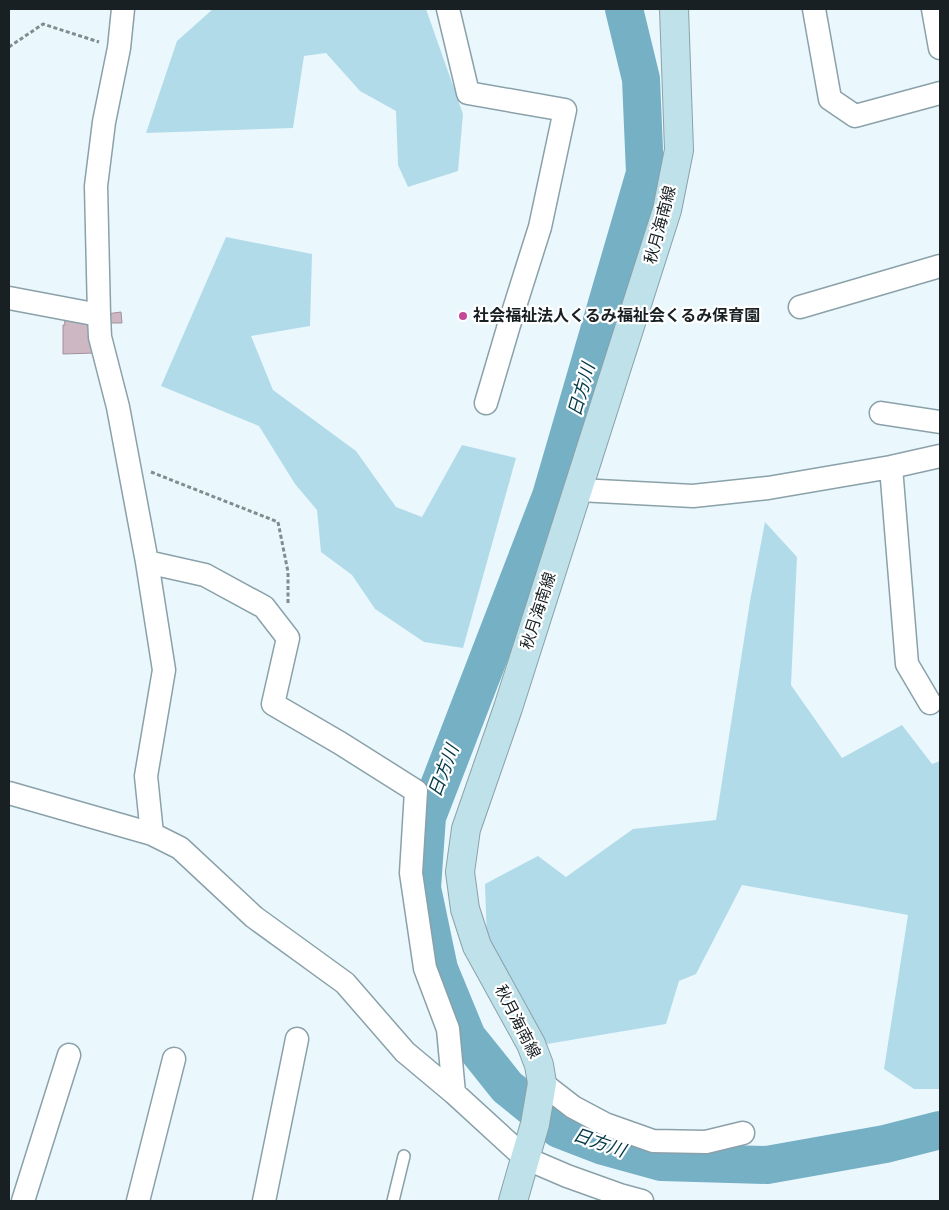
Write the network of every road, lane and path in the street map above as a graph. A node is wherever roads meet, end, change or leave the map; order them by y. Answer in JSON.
{"nodes":[{"id":1,"x":123,"y":9,"type":"edge"},
{"id":2,"x":448,"y":9,"type":"edge"},
{"id":3,"x":674,"y":9,"type":"edge"},
{"id":4,"x":814,"y":9,"type":"edge"},
{"id":5,"x":933,"y":9,"type":"edge"},
{"id":6,"x":9,"y":47,"type":"edge"},
{"id":7,"x":118,"y":48,"type":"junction"},
{"id":8,"x":940,"y":48,"type":"edge"},
{"id":9,"x":940,"y":93,"type":"edge"},
{"id":10,"x":940,"y":266,"type":"edge"},
{"id":11,"x":9,"y":298,"type":"edge"},
{"id":12,"x":800,"y":307,"type":"dead end"},
{"id":13,"x":100,"y":315,"type":"junction"},
{"id":14,"x":486,"y":403,"type":"dead end"},
{"id":15,"x":880,"y":413,"type":"dead end"},
{"id":16,"x":940,"y":422,"type":"edge"},
{"id":17,"x":940,"y":456,"type":"edge"},
{"id":18,"x":128,"y":462,"type":"junction"},
{"id":19,"x":891,"y":467,"type":"junction"},
{"id":20,"x":579,"y":490,"type":"junction"},
{"id":21,"x":147,"y":562,"type":"junction"},
{"id":22,"x":288,"y":638,"type":"junction"},
{"id":23,"x":930,"y":703,"type":"dead end"},
{"id":24,"x":9,"y":793,"type":"edge"},
{"id":25,"x":152,"y":834,"type":"junction"},
{"id":26,"x":297,"y":1039,"type":"dead end"},
{"id":27,"x":69,"y":1055,"type":"dead end"},
{"id":28,"x":174,"y":1059,"type":"dead end"},
{"id":29,"x":542,"y":1086,"type":"junction"},
{"id":30,"x":454,"y":1093,"type":"junction"},
{"id":31,"x":743,"y":1133,"type":"dead end"},
{"id":32,"x":404,"y":1156,"type":"dead end"},
{"id":33,"x":525,"y":1158,"type":"junction"},
{"id":34,"x":23,"y":1201,"type":"edge"},
{"id":35,"x":138,"y":1201,"type":"edge"},
{"id":36,"x":264,"y":1201,"type":"edge"},
{"id":37,"x":393,"y":1201,"type":"edge"},
{"id":38,"x":513,"y":1201,"type":"edge"},
{"id":39,"x":642,"y":1201,"type":"edge"}],
"edges":[{"from":1,"to":7,"type":"street"},
{"from":2,"to":14,"type":"street"},
{"from":3,"to":20,"type":"main road","name":"秋月海南線"},
{"from":4,"to":9,"type":"street"},
{"from":5,"to":8,"type":"street"},
{"from":6,"to":7,"type":"path"},
{"from":7,"to":13,"type":"street"},
{"from":10,"to":12,"type":"street"},
{"from":11,"to":13,"type":"street"},
{"from":13,"to":18,"type":"street"},
{"from":15,"to":16,"type":"street"},
{"from":17,"to":19,"type":"street"},
{"from":18,"to":21,"type":"street"},
{"from":18,"to":22,"type":"path"},
{"from":19,"to":20,"type":"street"},
{"from":19,"to":23,"type":"street"},
{"from":20,"to":29,"type":"main road","name":"秋月海南線"},
{"from":21,"to":22,"type":"street"},
{"from":21,"to":25,"type":"street"},
{"from":22,"to":30,"type":"street"},
{"from":24,"to":25,"type":"street"},
{"from":25,"to":30,"type":"street"},
{"from":26,"to":36,"type":"street"},
{"from":27,"to":34,"type":"street"},
{"from":28,"to":35,"type":"street"},
{"from":29,"to":31,"type":"street"},
{"from":29,"to":33,"type":"main road","name":"秋月海南線"},
{"from":30,"to":33,"type":"street"},
{"from":32,"to":37,"type":"lane"},
{"from":33,"to":38,"type":"main road","name":"秋月海南線"},
{"from":33,"to":39,"type":"street"}]}
